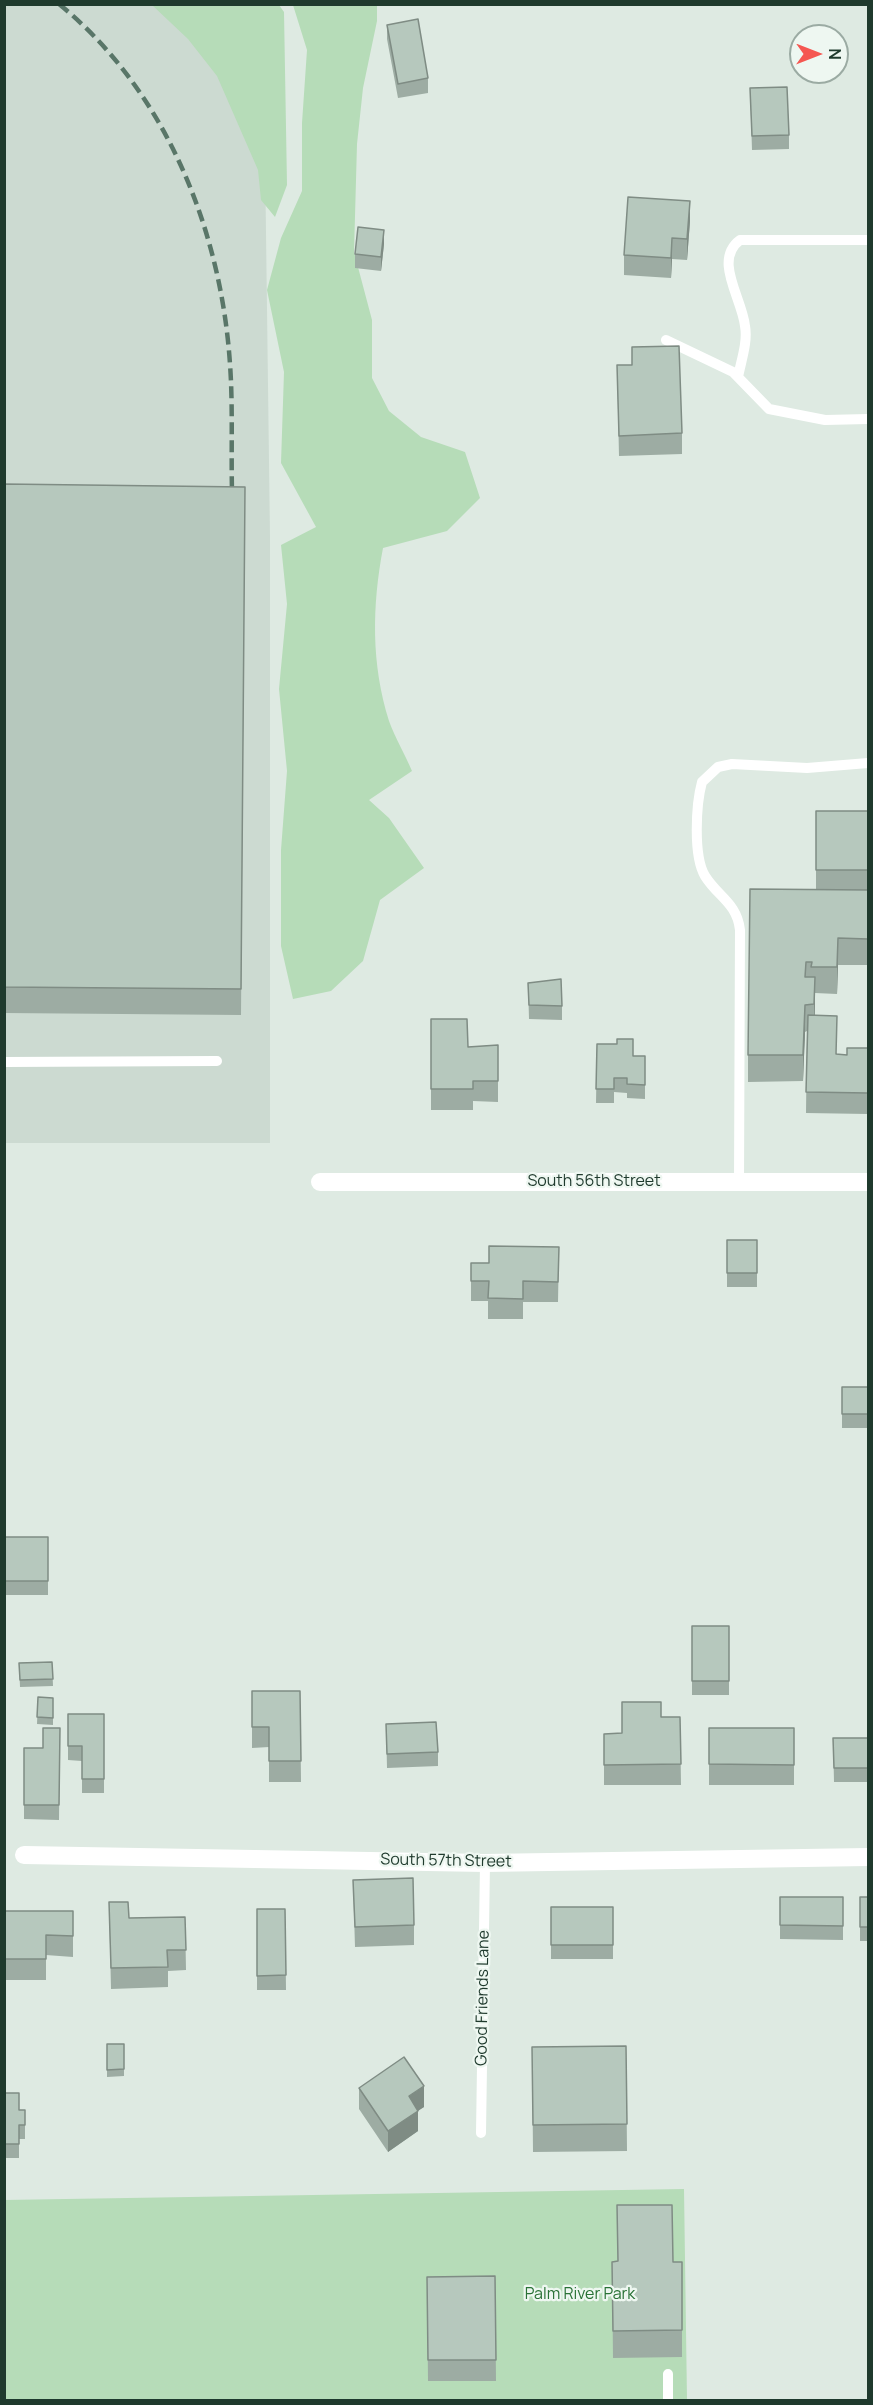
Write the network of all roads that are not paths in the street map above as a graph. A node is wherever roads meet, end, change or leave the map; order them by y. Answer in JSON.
{"nodes":[{"id":1,"x":868,"y":240,"type":"edge"},
{"id":2,"x":666,"y":340,"type":"dead end"},
{"id":3,"x":738,"y":377,"type":"junction"},
{"id":4,"x":868,"y":419,"type":"edge"},
{"id":5,"x":868,"y":763,"type":"edge"},
{"id":6,"x":217,"y":1061,"type":"dead end"},
{"id":7,"x":4,"y":1062,"type":"edge"},
{"id":8,"x":320,"y":1182,"type":"dead end"},
{"id":9,"x":739,"y":1182,"type":"junction"},
{"id":10,"x":868,"y":1182,"type":"edge"},
{"id":11,"x":24,"y":1855,"type":"dead end"},
{"id":12,"x":868,"y":1857,"type":"edge"},
{"id":13,"x":485,"y":1863,"type":"junction"},
{"id":14,"x":482,"y":2133,"type":"dead end"},
{"id":15,"x":668,"y":2373,"type":"dead end"},
{"id":16,"x":668,"y":2400,"type":"edge"}],
"edges":[{"from":1,"to":3,"type":"lane"},
{"from":2,"to":3,"type":"lane"},
{"from":3,"to":4,"type":"lane"},
{"from":5,"to":9,"type":"lane"},
{"from":6,"to":7,"type":"lane"},
{"from":8,"to":9,"type":"street","name":"South 56th Street"},
{"from":9,"to":10,"type":"street","name":"South 56th Street"},
{"from":11,"to":13,"type":"street","name":"South 57th Street"},
{"from":12,"to":13,"type":"street","name":"South 57th Street"},
{"from":13,"to":14,"type":"lane","name":"Good Friends Lane"},
{"from":15,"to":16,"type":"lane"}]}
